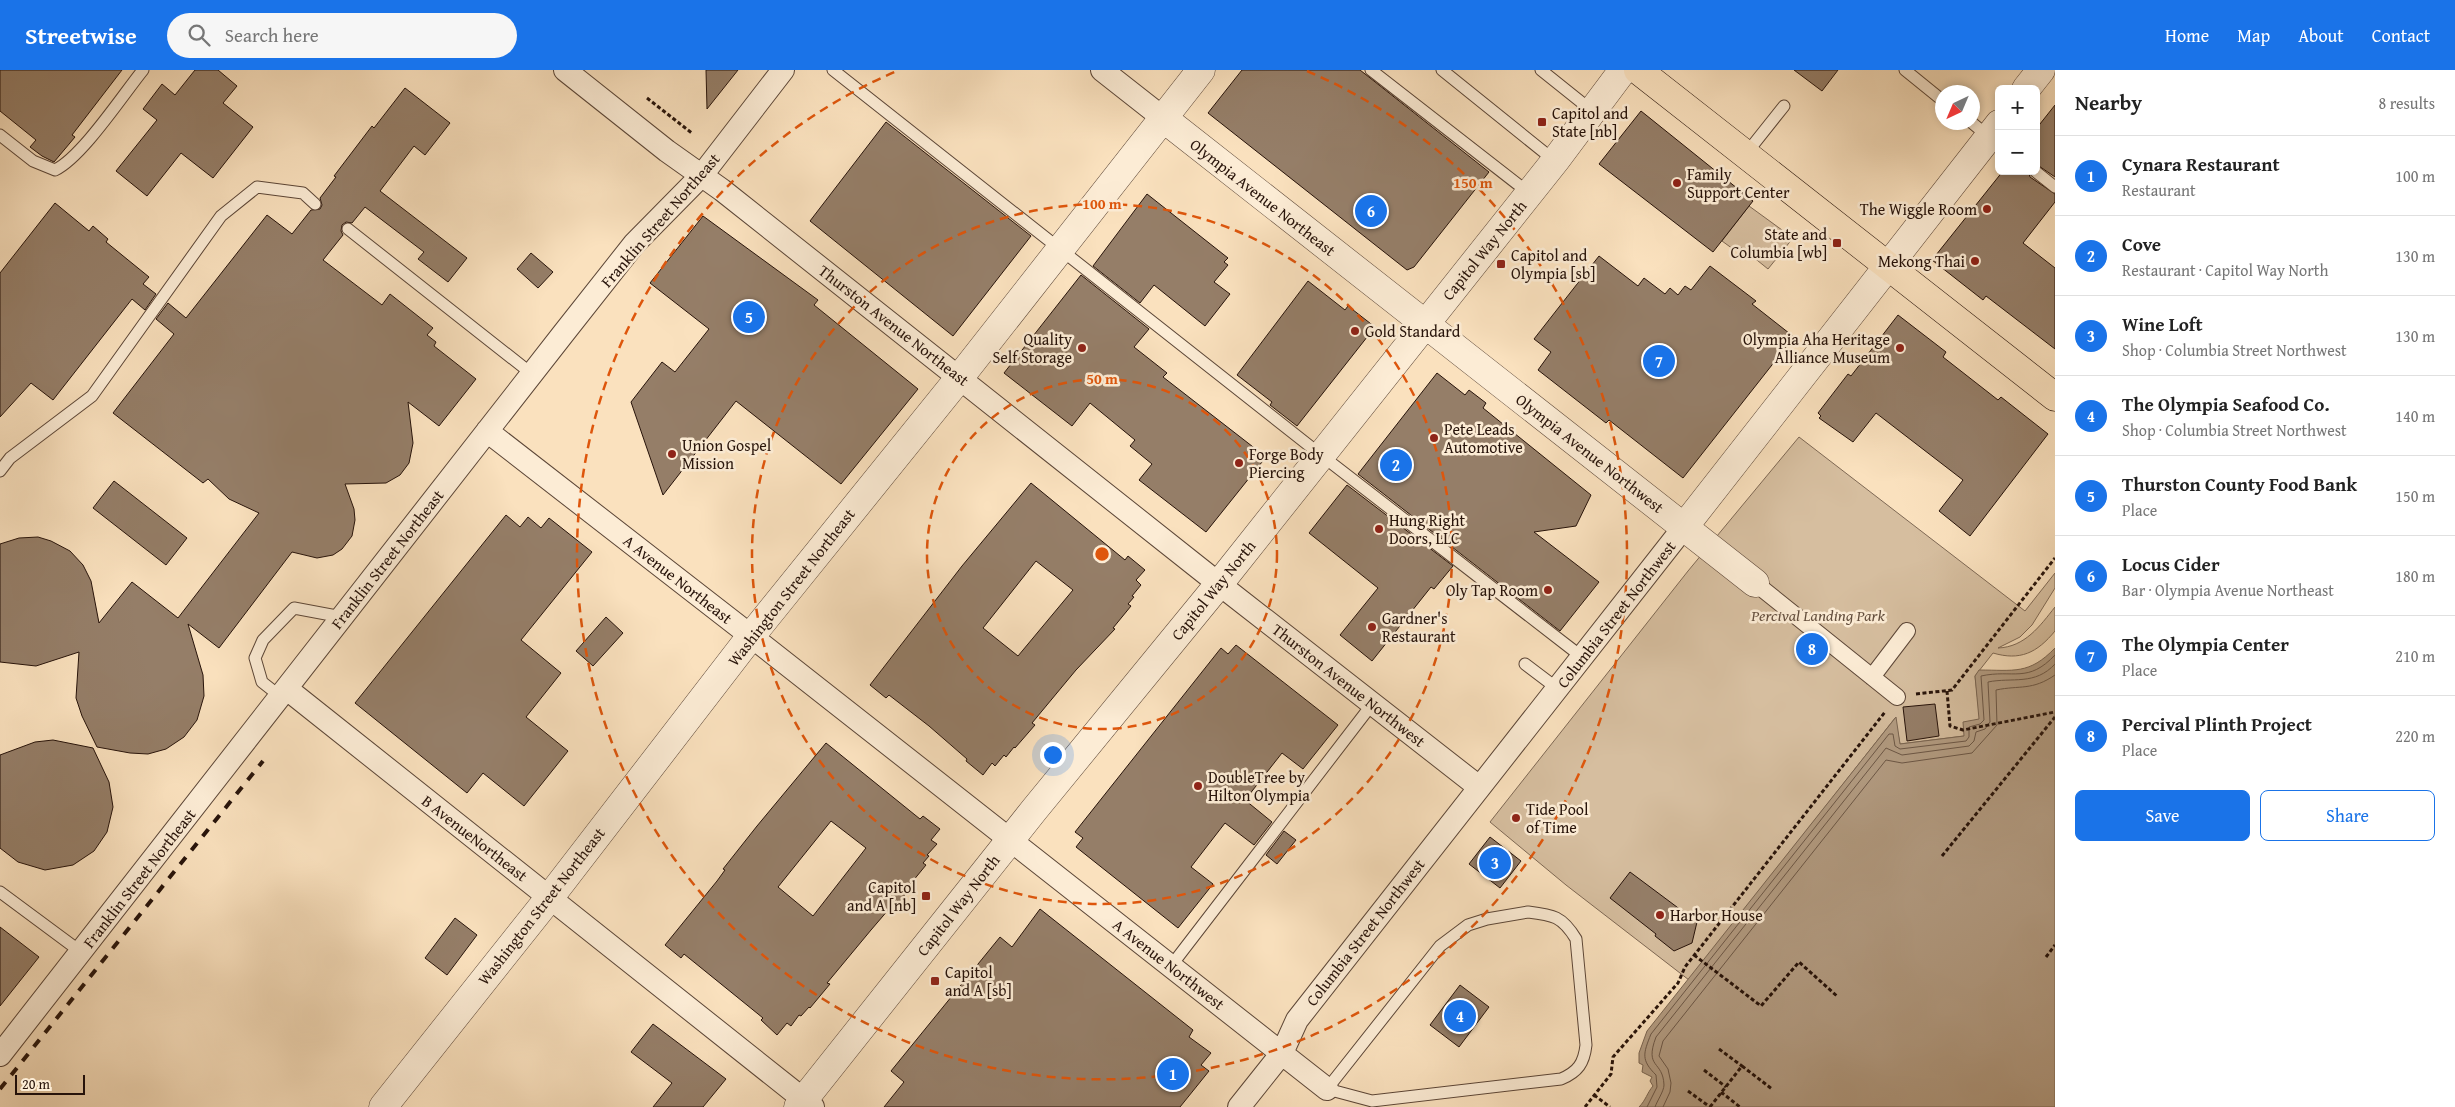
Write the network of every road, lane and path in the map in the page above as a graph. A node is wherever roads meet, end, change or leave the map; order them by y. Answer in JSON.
{"nodes":[{"id":1,"x":142,"y":70,"type":"edge"},
{"id":2,"x":565,"y":70,"type":"edge"},
{"id":3,"x":783,"y":70,"type":"edge"},
{"id":4,"x":833,"y":70,"type":"edge"},
{"id":5,"x":1201,"y":70,"type":"edge"},
{"id":6,"x":1371,"y":70,"type":"edge"},
{"id":7,"x":1442,"y":70,"type":"edge"},
{"id":8,"x":1540,"y":70,"type":"edge"},
{"id":9,"x":1623,"y":70,"type":"edge"},
{"id":10,"x":1638,"y":70,"type":"edge"},
{"id":11,"x":1905,"y":70,"type":"edge"},
{"id":12,"x":2041,"y":70,"type":"edge"},
{"id":13,"x":1106,"y":72,"type":"edge"},
{"id":14,"x":2029,"y":85,"type":"edge"},
{"id":15,"x":1935,"y":94,"type":"edge"},
{"id":16,"x":647,"y":98,"type":"dead end"},
{"id":17,"x":1784,"y":106,"type":"dead end"},
{"id":18,"x":1591,"y":110,"type":"junction"},
{"id":19,"x":1163,"y":118,"type":"junction"},
{"id":20,"x":1990,"y":132,"type":"edge"},
{"id":21,"x":693,"y":134,"type":"dead end"},
{"id":22,"x":0,"y":135,"type":"edge"},
{"id":23,"x":1745,"y":155,"type":"junction"},
{"id":24,"x":1554,"y":161,"type":"junction"},
{"id":25,"x":702,"y":175,"type":"junction"},
{"id":26,"x":2040,"y":175,"type":"edge"},
{"id":27,"x":2055,"y":187,"type":"edge"},
{"id":28,"x":1529,"y":193,"type":"junction"},
{"id":29,"x":315,"y":204,"type":"dead end"},
{"id":30,"x":348,"y":229,"type":"dead end"},
{"id":31,"x":1060,"y":250,"type":"junction"},
{"id":32,"x":1886,"y":267,"type":"junction"},
{"id":33,"x":1425,"y":324,"type":"junction"},
{"id":34,"x":532,"y":374,"type":"junction"},
{"id":35,"x":960,"y":377,"type":"junction"},
{"id":36,"x":2055,"y":398,"type":"edge"},
{"id":37,"x":487,"y":431,"type":"junction"},
{"id":38,"x":1321,"y":455,"type":"junction"},
{"id":39,"x":0,"y":471,"type":"edge"},
{"id":40,"x":1684,"y":527,"type":"junction"},
{"id":41,"x":1755,"y":583,"type":"joint"},
{"id":42,"x":1219,"y":584,"type":"junction"},
{"id":43,"x":342,"y":617,"type":"junction"},
{"id":44,"x":1907,"y":631,"type":"dead end"},
{"id":45,"x":751,"y":636,"type":"junction"},
{"id":46,"x":1582,"y":657,"type":"junction"},
{"id":47,"x":1525,"y":664,"type":"dead end"},
{"id":48,"x":1872,"y":677,"type":"junction"},
{"id":49,"x":1558,"y":689,"type":"junction"},
{"id":50,"x":1947,"y":691,"type":"dead end"},
{"id":51,"x":284,"y":693,"type":"junction"},
{"id":52,"x":1896,"y":697,"type":"dead end"},
{"id":53,"x":1373,"y":703,"type":"junction"},
{"id":54,"x":2055,"y":712,"type":"edge"},
{"id":55,"x":2055,"y":717,"type":"edge"},
{"id":56,"x":1479,"y":787,"type":"junction"},
{"id":57,"x":1010,"y":840,"type":"junction"},
{"id":58,"x":1780,"y":847,"type":"dead end"},
{"id":59,"x":1942,"y":856,"type":"dead end"},
{"id":60,"x":0,"y":892,"type":"edge"},
{"id":61,"x":550,"y":897,"type":"junction"},
{"id":62,"x":2055,"y":945,"type":"edge"},
{"id":63,"x":81,"y":952,"type":"junction"},
{"id":64,"x":1694,"y":955,"type":"junction"},
{"id":65,"x":2046,"y":957,"type":"dead end"},
{"id":66,"x":1171,"y":966,"type":"junction"},
{"id":67,"x":1838,"y":998,"type":"dead end"},
{"id":68,"x":1719,"y":1050,"type":"dead end"},
{"id":69,"x":1282,"y":1053,"type":"junction"},
{"id":70,"x":0,"y":1055,"type":"edge"},
{"id":71,"x":1742,"y":1066,"type":"junction"},
{"id":72,"x":1704,"y":1070,"type":"dead end"},
{"id":73,"x":1726,"y":1087,"type":"junction"},
{"id":74,"x":1772,"y":1089,"type":"dead end"},
{"id":75,"x":1327,"y":1090,"type":"junction"},
{"id":76,"x":1688,"y":1091,"type":"dead end"},
{"id":77,"x":1721,"y":1092,"type":"junction"},
{"id":78,"x":1594,"y":1095,"type":"junction"},
{"id":79,"x":805,"y":1105,"type":"edge"},
{"id":80,"x":384,"y":1107,"type":"edge"},
{"id":81,"x":1239,"y":1107,"type":"edge"},
{"id":82,"x":1585,"y":1107,"type":"edge"},
{"id":83,"x":1610,"y":1107,"type":"edge"},
{"id":84,"x":1710,"y":1107,"type":"edge"},
{"id":85,"x":1740,"y":1107,"type":"edge"}],
"edges":[{"from":1,"to":22,"type":"lane"},
{"from":2,"to":25,"type":"street","name":"Thurston Avenue Northeast"},
{"from":3,"to":25,"type":"street","name":"Franklin Street Northeast"},
{"from":4,"to":31,"type":"lane"},
{"from":5,"to":19,"type":"street","name":"Washington Street Northeast"},
{"from":6,"to":28,"type":"lane"},
{"from":7,"to":24,"type":"lane"},
{"from":8,"to":18,"type":"lane"},
{"from":9,"to":18,"type":"street","name":"Capitol Way North"},
{"from":10,"to":23,"type":"main road"},
{"from":11,"to":15,"type":"lane"},
{"from":12,"to":14,"type":"street"},
{"from":13,"to":19,"type":"street","name":"Olympia Avenue Northeast"},
{"from":16,"to":21,"type":"path"},
{"from":17,"to":23,"type":"lane"},
{"from":18,"to":24,"type":"street","name":"Capitol Way North"},
{"from":19,"to":31,"type":"street","name":"Washington Street Northeast"},
{"from":19,"to":33,"type":"street","name":"Olympia Avenue Northeast"},
{"from":20,"to":32,"type":"street","name":"Columbia Street Northwest"},
{"from":23,"to":32,"type":"main road"},
{"from":24,"to":28,"type":"street","name":"Capitol Way North"},
{"from":25,"to":34,"type":"street","name":"Franklin Street Northeast"},
{"from":25,"to":35,"type":"street","name":"Thurston Avenue Northeast"},
{"from":26,"to":27,"type":"lane"},
{"from":28,"to":33,"type":"street","name":"Capitol Way North"},
{"from":29,"to":39,"type":"lane"},
{"from":30,"to":34,"type":"lane"},
{"from":31,"to":35,"type":"street","name":"Washington Street Northeast"},
{"from":31,"to":38,"type":"lane"},
{"from":32,"to":36,"type":"main road"},
{"from":32,"to":40,"type":"street","name":"Columbia Street Northwest"},
{"from":33,"to":38,"type":"street","name":"Capitol Way North"},
{"from":33,"to":40,"type":"street","name":"Olympia Avenue Northwest"},
{"from":34,"to":37,"type":"street","name":"Franklin Street Northeast"},
{"from":35,"to":42,"type":"street","name":"Thurston Avenue Northeast"},
{"from":35,"to":45,"type":"street","name":"Washington Street Northeast"},
{"from":37,"to":43,"type":"street","name":"Franklin Street Northeast"},
{"from":37,"to":45,"type":"street","name":"A Avenue Northeast"},
{"from":38,"to":42,"type":"street","name":"Capitol Way North"},
{"from":38,"to":46,"type":"lane"},
{"from":40,"to":41,"type":"street","name":"Olympia Avenue Northwest"},
{"from":40,"to":46,"type":"street","name":"Columbia Street Northwest"},
{"from":41,"to":48,"type":"street"},
{"from":42,"to":53,"type":"street","name":"Thurston Avenue Northwest"},
{"from":42,"to":57,"type":"street","name":"Capitol Way North"},
{"from":43,"to":51,"type":"street","name":"Franklin Street Northeast"},
{"from":43,"to":51,"type":"lane"},
{"from":44,"to":48,"type":"street"},
{"from":45,"to":57,"type":"street","name":"A Avenue Northeast"},
{"from":45,"to":61,"type":"street","name":"Washington Street Northeast"},
{"from":46,"to":49,"type":"street","name":"Columbia Street Northwest"},
{"from":47,"to":49,"type":"lane"},
{"from":48,"to":52,"type":"street"},
{"from":49,"to":56,"type":"street","name":"Columbia Street Northwest"},
{"from":50,"to":54,"type":"path"},
{"from":51,"to":61,"type":"street","name":"B AvenueNortheast"},
{"from":51,"to":63,"type":"street","name":"Franklin Street Northeast"},
{"from":53,"to":56,"type":"street","name":"Thurston Avenue Northwest"},
{"from":53,"to":66,"type":"lane"},
{"from":55,"to":59,"type":"path"},
{"from":56,"to":69,"type":"street","name":"Columbia Street Northwest"},
{"from":57,"to":66,"type":"street","name":"A Avenue Northwest"},
{"from":57,"to":79,"type":"street","name":"Capitol Way North"},
{"from":58,"to":64,"type":"path"},
{"from":60,"to":63,"type":"lane"},
{"from":61,"to":79,"type":"street","name":"B AvenueNortheast"},
{"from":61,"to":80,"type":"street","name":"Washington Street Northeast"},
{"from":62,"to":65,"type":"path"},
{"from":63,"to":70,"type":"street","name":"Franklin Street Northeast"},
{"from":64,"to":67,"type":"path"},
{"from":64,"to":78,"type":"path"},
{"from":66,"to":69,"type":"street","name":"A Avenue Northwest"},
{"from":68,"to":71,"type":"path"},
{"from":69,"to":75,"type":"street","name":"A Avenue Northwest"},
{"from":69,"to":81,"type":"street","name":"Columbia Street Northwest"},
{"from":71,"to":73,"type":"path"},
{"from":71,"to":74,"type":"path"},
{"from":72,"to":73,"type":"path"},
{"from":73,"to":77,"type":"path"},
{"from":75,"to":75,"type":"lane"},
{"from":76,"to":84,"type":"path"},
{"from":77,"to":84,"type":"path"},
{"from":77,"to":85,"type":"path"},
{"from":78,"to":82,"type":"path"},
{"from":78,"to":83,"type":"path"}]}
